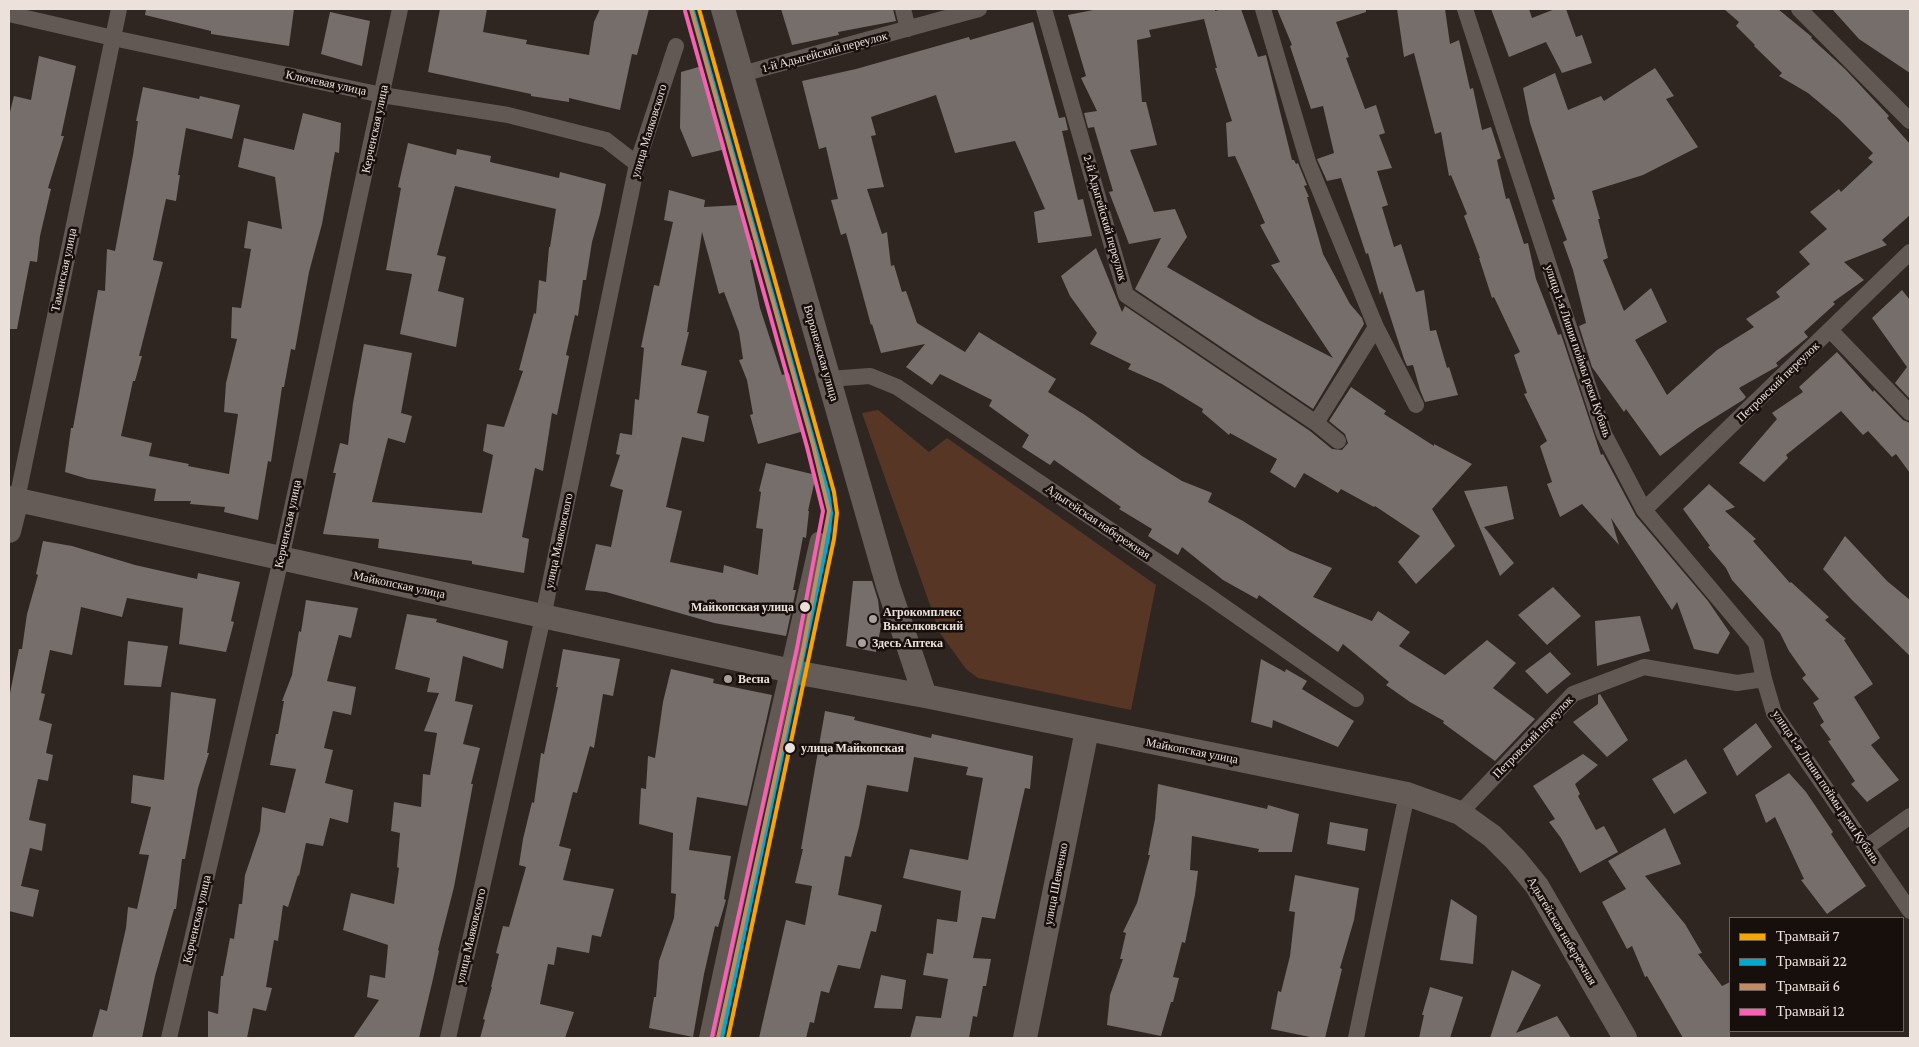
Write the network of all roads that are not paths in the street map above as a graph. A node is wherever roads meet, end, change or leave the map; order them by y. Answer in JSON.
{"nodes":[{"id":1,"x":120,"y":9,"type":"edge"},
{"id":2,"x":400,"y":9,"type":"edge"},
{"id":3,"x":723,"y":9,"type":"edge"},
{"id":4,"x":903,"y":9,"type":"edge"},
{"id":5,"x":979,"y":9,"type":"edge"},
{"id":6,"x":1044,"y":9,"type":"edge"},
{"id":7,"x":1263,"y":9,"type":"edge"},
{"id":8,"x":1465,"y":9,"type":"edge"},
{"id":9,"x":1799,"y":9,"type":"edge"},
{"id":10,"x":9,"y":14,"type":"edge"},
{"id":11,"x":908,"y":30,"type":"junction"},
{"id":12,"x":113,"y":38,"type":"junction"},
{"id":13,"x":676,"y":46,"type":"dead end"},
{"id":14,"x":742,"y":74,"type":"junction"},
{"id":15,"x":382,"y":95,"type":"junction"},
{"id":16,"x":1910,"y":121,"type":"edge"},
{"id":17,"x":637,"y":164,"type":"junction"},
{"id":18,"x":1910,"y":252,"type":"edge"},
{"id":19,"x":1376,"y":327,"type":"junction"},
{"id":20,"x":1831,"y":331,"type":"junction"},
{"id":21,"x":828,"y":379,"type":"junction"},
{"id":22,"x":1416,"y":405,"type":"dead end"},
{"id":23,"x":1910,"y":413,"type":"edge"},
{"id":24,"x":1316,"y":423,"type":"junction"},
{"id":25,"x":1338,"y":442,"type":"dead end"},
{"id":26,"x":13,"y":498,"type":"edge"},
{"id":27,"x":1644,"y":510,"type":"junction"},
{"id":28,"x":9,"y":531,"type":"edge"},
{"id":29,"x":818,"y":540,"type":"dead end"},
{"id":30,"x":280,"y":559,"type":"junction"},
{"id":31,"x":543,"y":616,"type":"junction"},
{"id":32,"x":793,"y":671,"type":"junction"},
{"id":33,"x":1764,"y":679,"type":"junction"},
{"id":34,"x":925,"y":696,"type":"junction"},
{"id":35,"x":1356,"y":699,"type":"dead end"},
{"id":36,"x":1087,"y":730,"type":"junction"},
{"id":37,"x":1407,"y":794,"type":"junction"},
{"id":38,"x":1460,"y":813,"type":"junction"},
{"id":39,"x":1910,"y":816,"type":"edge"},
{"id":40,"x":1867,"y":847,"type":"junction"},
{"id":41,"x":1910,"y":911,"type":"edge"},
{"id":42,"x":169,"y":1038,"type":"edge"},
{"id":43,"x":448,"y":1038,"type":"edge"},
{"id":44,"x":707,"y":1038,"type":"edge"},
{"id":45,"x":1024,"y":1038,"type":"edge"},
{"id":46,"x":1356,"y":1038,"type":"edge"},
{"id":47,"x":1625,"y":1038,"type":"edge"}],
"edges":[{"from":1,"to":12,"type":"street","name":"Таманская улица"},
{"from":2,"to":15,"type":"street","name":"Керченская улица"},
{"from":3,"to":14,"type":"street","name":"Воронежская улица"},
{"from":4,"to":11,"type":"street"},
{"from":5,"to":11,"type":"street","name":"1-й Адыгейский переулок"},
{"from":6,"to":24,"type":"street","name":"2-й Адыгейский переулок"},
{"from":7,"to":19,"type":"street"},
{"from":8,"to":27,"type":"street","name":"улица 1-я Линия поймы реки Кубань"},
{"from":9,"to":16,"type":"street"},
{"from":10,"to":12,"type":"street","name":"Ключевая улица"},
{"from":11,"to":14,"type":"street","name":"1-й Адыгейский переулок"},
{"from":12,"to":15,"type":"street","name":"Ключевая улица"},
{"from":12,"to":26,"type":"street","name":"Таманская улица"},
{"from":13,"to":17,"type":"street","name":"улица Маяковского"},
{"from":14,"to":21,"type":"street","name":"Воронежская улица"},
{"from":15,"to":17,"type":"street","name":"Ключевая улица"},
{"from":15,"to":30,"type":"street","name":"Керченская улица"},
{"from":17,"to":31,"type":"street","name":"улица Маяковского"},
{"from":18,"to":20,"type":"street","name":"Петровский переулок"},
{"from":19,"to":22,"type":"street"},
{"from":19,"to":24,"type":"street"},
{"from":20,"to":23,"type":"street"},
{"from":20,"to":27,"type":"street","name":"Петровский переулок"},
{"from":21,"to":34,"type":"street","name":"Воронежская улица"},
{"from":21,"to":35,"type":"street","name":"Адыгейская набережная"},
{"from":24,"to":25,"type":"street","name":"2-й Адыгейский переулок"},
{"from":26,"to":28,"type":"street","name":"Таманская улица"},
{"from":26,"to":30,"type":"street","name":"Майкопская улица"},
{"from":27,"to":33,"type":"street","name":"улица 1-я Линия поймы реки Кубань"},
{"from":29,"to":32,"type":"street"},
{"from":30,"to":31,"type":"street","name":"Майкопская улица"},
{"from":30,"to":42,"type":"street","name":"Керченская улица"},
{"from":31,"to":32,"type":"street","name":"Майкопская улица"},
{"from":31,"to":43,"type":"street","name":"улица Маяковского"},
{"from":32,"to":34,"type":"street","name":"Майкопская улица"},
{"from":32,"to":44,"type":"street"},
{"from":33,"to":38,"type":"street","name":"Петровский переулок"},
{"from":33,"to":40,"type":"street","name":"улица 1-я Линия поймы реки Кубань"},
{"from":34,"to":36,"type":"street","name":"Майкопская улица"},
{"from":36,"to":37,"type":"street","name":"Майкопская улица"},
{"from":36,"to":45,"type":"street","name":"улица Шевченко"},
{"from":37,"to":38,"type":"street","name":"Адыгейская набережная"},
{"from":37,"to":46,"type":"street"},
{"from":38,"to":47,"type":"street","name":"Адыгейская набережная"},
{"from":39,"to":40,"type":"street"},
{"from":40,"to":41,"type":"street","name":"улица 1-я Линия поймы реки Кубань"}]}
